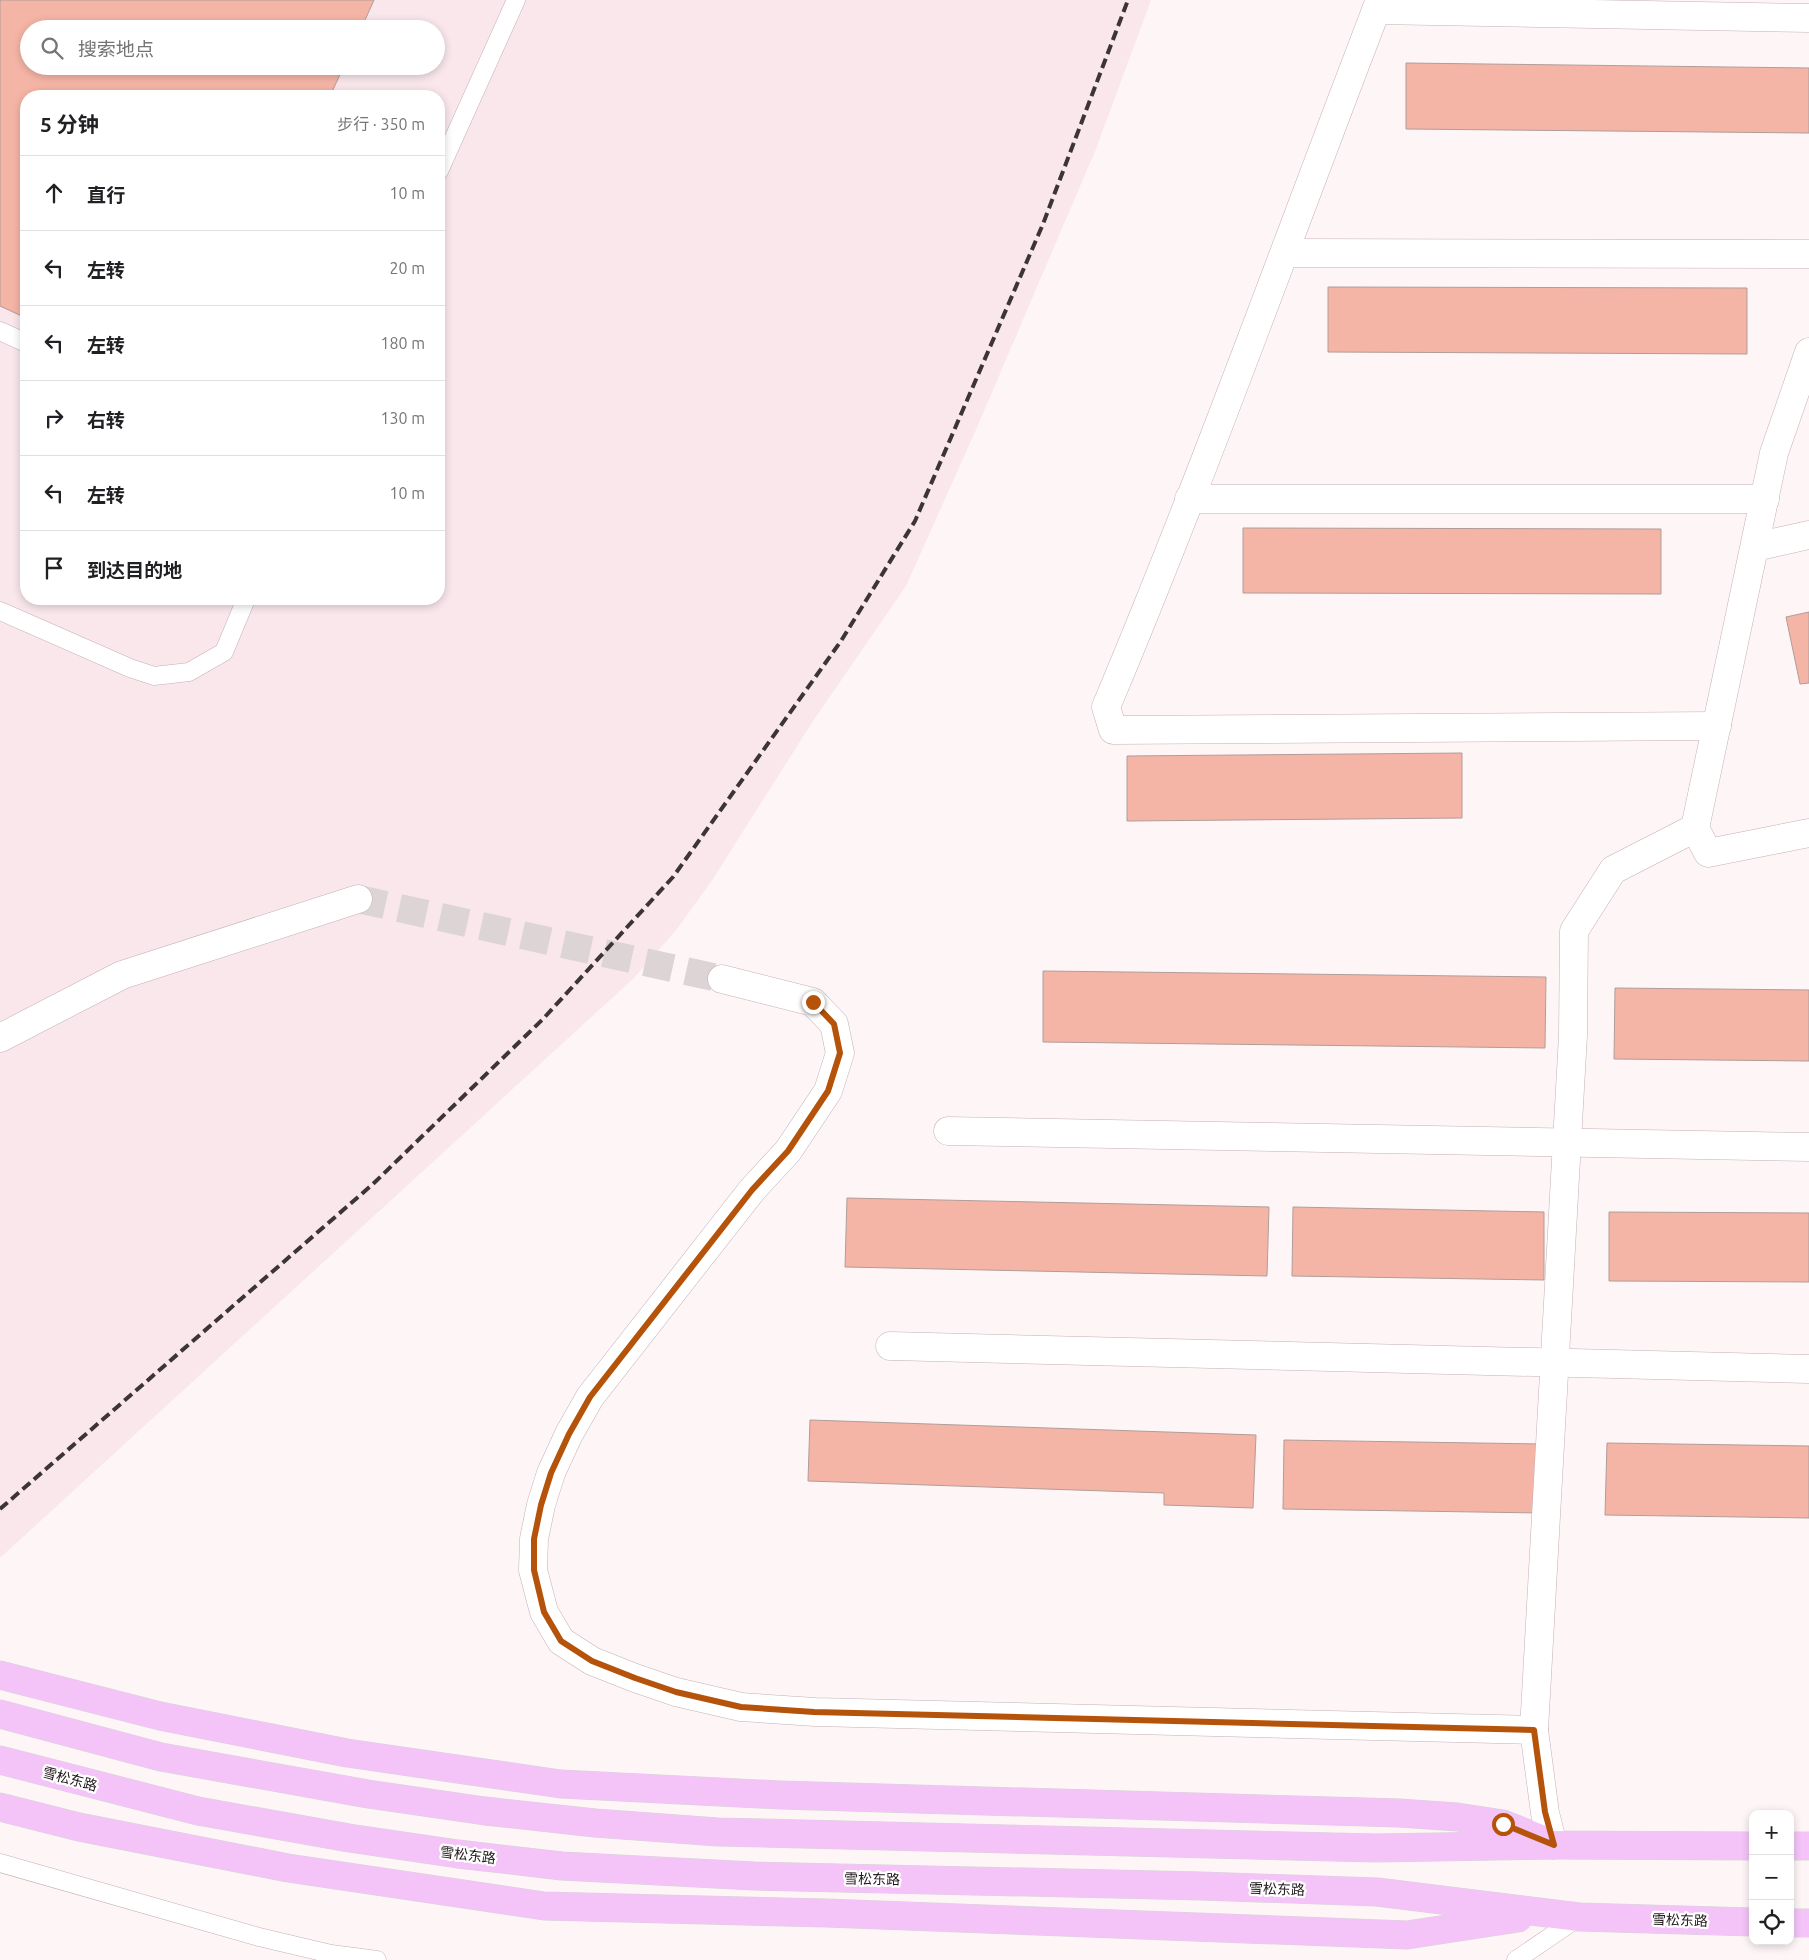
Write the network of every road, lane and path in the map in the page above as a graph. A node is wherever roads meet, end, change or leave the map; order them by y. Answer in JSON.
{"nodes":[{"id":1,"x":516,"y":0,"type":"edge"},
{"id":2,"x":1378,"y":5,"type":"edge"},
{"id":3,"x":1809,"y":18,"type":"edge"},
{"id":4,"x":445,"y":157,"type":"edge"},
{"id":5,"x":1285,"y":253,"type":"junction"},
{"id":6,"x":1809,"y":254,"type":"edge"},
{"id":7,"x":0,"y":331,"type":"edge"},
{"id":8,"x":20,"y":340,"type":"edge"},
{"id":9,"x":1809,"y":352,"type":"edge"},
{"id":10,"x":1189,"y":499,"type":"junction"},
{"id":11,"x":1765,"y":499,"type":"junction"},
{"id":12,"x":1809,"y":535,"type":"edge"},
{"id":13,"x":1755,"y":547,"type":"junction"},
{"id":14,"x":244,"y":605,"type":"edge"},
{"id":15,"x":0,"y":611,"type":"edge"},
{"id":16,"x":1717,"y":726,"type":"junction"},
{"id":17,"x":1695,"y":828,"type":"junction"},
{"id":18,"x":1809,"y":833,"type":"edge"},
{"id":19,"x":358,"y":899,"type":"tunnel mouth"},
{"id":20,"x":722,"y":979,"type":"tunnel mouth"},
{"id":21,"x":0,"y":1038,"type":"edge"},
{"id":22,"x":948,"y":1131,"type":"dead end"},
{"id":23,"x":1567,"y":1144,"type":"junction"},
{"id":24,"x":1809,"y":1147,"type":"edge"},
{"id":25,"x":890,"y":1346,"type":"dead end"},
{"id":26,"x":1555,"y":1362,"type":"junction"},
{"id":27,"x":1809,"y":1368,"type":"edge"},
{"id":28,"x":0,"y":1675,"type":"edge"},
{"id":29,"x":0,"y":1714,"type":"edge"},
{"id":30,"x":1534,"y":1730,"type":"junction"},
{"id":31,"x":0,"y":1760,"type":"edge"},
{"id":32,"x":0,"y":1807,"type":"edge"},
{"id":33,"x":1554,"y":1845,"type":"junction"},
{"id":34,"x":1749,"y":1846,"type":"edge"},
{"id":35,"x":1794,"y":1846,"type":"edge"},
{"id":36,"x":1809,"y":1846,"type":"edge"},
{"id":37,"x":0,"y":1863,"type":"edge"},
{"id":38,"x":1566,"y":1915,"type":"junction"},
{"id":39,"x":1749,"y":1922,"type":"edge"},
{"id":40,"x":1794,"y":1923,"type":"edge"},
{"id":41,"x":1809,"y":1923,"type":"edge"},
{"id":42,"x":376,"y":1960,"type":"edge"},
{"id":43,"x":1516,"y":1960,"type":"edge"}],
"edges":[{"from":1,"to":4,"type":"lane"},
{"from":2,"to":3,"type":"street"},
{"from":2,"to":5,"type":"street"},
{"from":5,"to":6,"type":"street"},
{"from":5,"to":10,"type":"street"},
{"from":7,"to":8,"type":"lane"},
{"from":9,"to":11,"type":"street"},
{"from":10,"to":11,"type":"street"},
{"from":10,"to":16,"type":"street"},
{"from":11,"to":13,"type":"street"},
{"from":12,"to":13,"type":"street"},
{"from":13,"to":16,"type":"street"},
{"from":14,"to":15,"type":"lane"},
{"from":16,"to":17,"type":"street"},
{"from":17,"to":18,"type":"street"},
{"from":17,"to":23,"type":"street"},
{"from":19,"to":21,"type":"street"},
{"from":20,"to":30,"type":"street"},
{"from":22,"to":23,"type":"street"},
{"from":23,"to":24,"type":"street"},
{"from":23,"to":26,"type":"street"},
{"from":25,"to":26,"type":"street"},
{"from":26,"to":27,"type":"street"},
{"from":26,"to":30,"type":"street"},
{"from":28,"to":33,"type":"main road"},
{"from":29,"to":33,"type":"main road"},
{"from":30,"to":33,"type":"street"},
{"from":31,"to":38,"type":"main road","name":"雪松东路"},
{"from":32,"to":38,"type":"main road"},
{"from":33,"to":34,"type":"main road"},
{"from":35,"to":36,"type":"main road"},
{"from":37,"to":42,"type":"lane"},
{"from":38,"to":39,"type":"main road","name":"雪松东路"},
{"from":38,"to":43,"type":"lane"},
{"from":40,"to":41,"type":"main road"}]}
